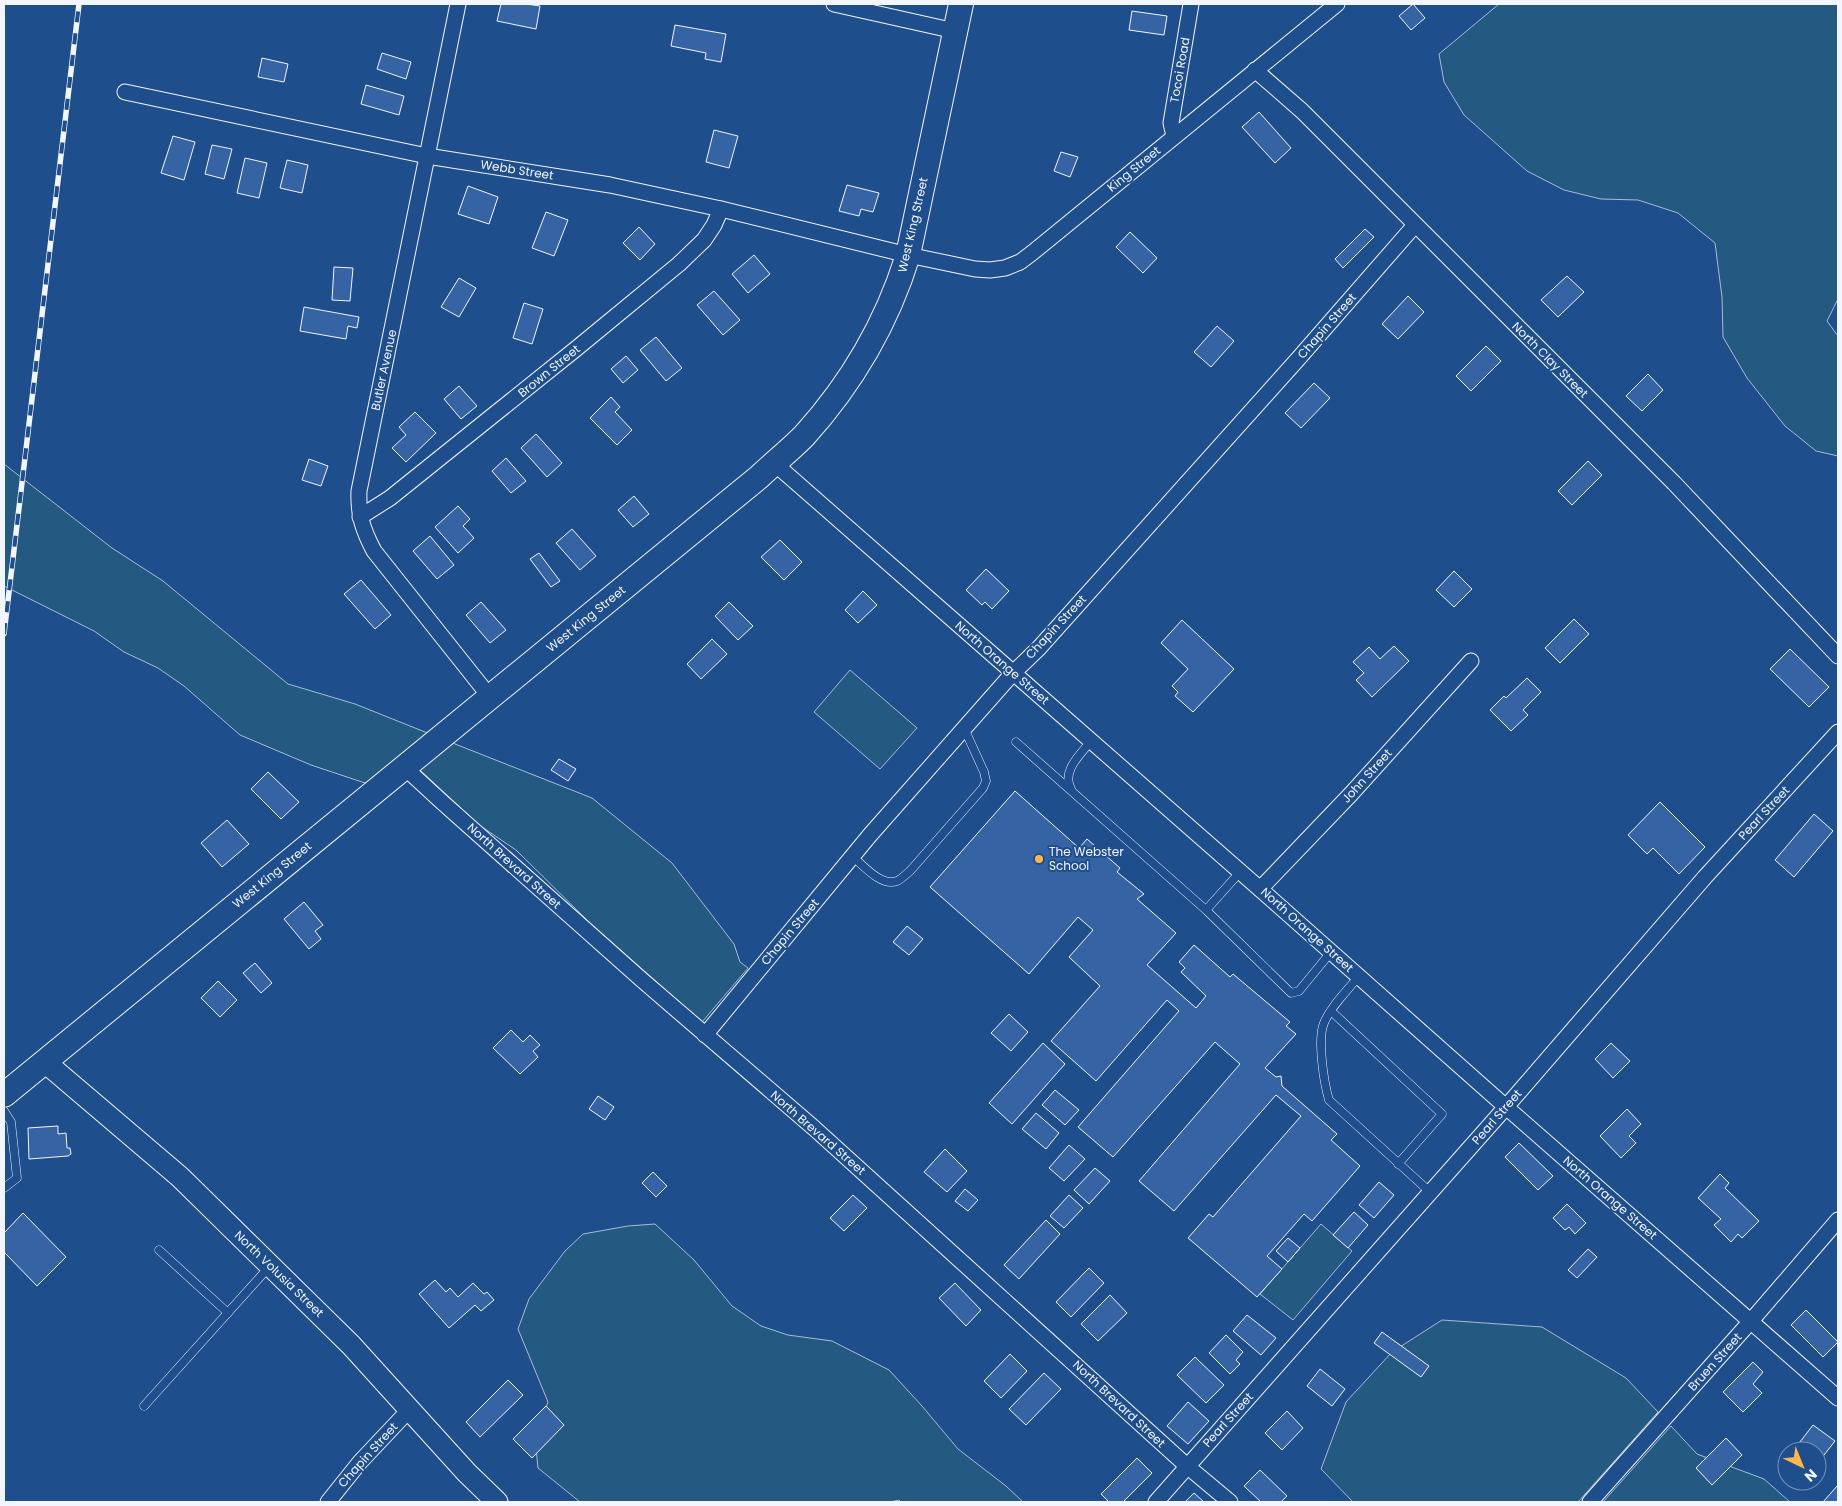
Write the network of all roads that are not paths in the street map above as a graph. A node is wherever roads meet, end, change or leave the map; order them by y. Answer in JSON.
{"nodes":[{"id":1,"x":458,"y":4,"type":"edge"},
{"id":2,"x":834,"y":4,"type":"edge"},
{"id":3,"x":961,"y":4,"type":"edge"},
{"id":4,"x":1192,"y":4,"type":"edge"},
{"id":5,"x":1338,"y":4,"type":"edge"},
{"id":6,"x":955,"y":31,"type":"junction"},
{"id":7,"x":1255,"y":70,"type":"junction"},
{"id":8,"x":125,"y":92,"type":"dead end"},
{"id":9,"x":1174,"y":136,"type":"junction"},
{"id":10,"x":427,"y":156,"type":"junction"},
{"id":11,"x":721,"y":208,"type":"junction"},
{"id":12,"x":1415,"y":225,"type":"junction"},
{"id":13,"x":908,"y":255,"type":"junction"},
{"id":14,"x":774,"y":463,"type":"junction"},
{"id":15,"x":360,"y":517,"type":"junction"},
{"id":16,"x":1838,"y":656,"type":"edge"},
{"id":17,"x":1471,"y":661,"type":"dead end"},
{"id":18,"x":1013,"y":673,"type":"junction"},
{"id":19,"x":490,"y":697,"type":"junction"},
{"id":20,"x":964,"y":728,"type":"junction"},
{"id":21,"x":1838,"y":732,"type":"edge"},
{"id":22,"x":1091,"y":741,"type":"junction"},
{"id":23,"x":1016,"y":742,"type":"dead end"},
{"id":24,"x":404,"y":767,"type":"junction"},
{"id":25,"x":1072,"y":791,"type":"junction"},
{"id":26,"x":852,"y":856,"type":"junction"},
{"id":27,"x":1241,"y":871,"type":"junction"},
{"id":28,"x":1260,"y":889,"type":"junction"},
{"id":29,"x":1206,"y":910,"type":"junction"},
{"id":30,"x":1332,"y":952,"type":"junction"},
{"id":31,"x":1359,"y":976,"type":"junction"},
{"id":32,"x":1331,"y":1011,"type":"junction"},
{"id":33,"x":704,"y":1035,"type":"junction"},
{"id":34,"x":45,"y":1062,"type":"junction"},
{"id":35,"x":4,"y":1095,"type":"edge"},
{"id":36,"x":1506,"y":1107,"type":"junction"},
{"id":37,"x":4,"y":1111,"type":"edge"},
{"id":38,"x":1398,"y":1164,"type":"junction"},
{"id":39,"x":4,"y":1188,"type":"edge"},
{"id":40,"x":1430,"y":1192,"type":"junction"},
{"id":41,"x":1838,"y":1220,"type":"edge"},
{"id":42,"x":159,"y":1250,"type":"dead end"},
{"id":43,"x":270,"y":1266,"type":"junction"},
{"id":44,"x":228,"y":1312,"type":"junction"},
{"id":45,"x":1751,"y":1321,"type":"junction"},
{"id":46,"x":1838,"y":1398,"type":"edge"},
{"id":47,"x":144,"y":1406,"type":"dead end"},
{"id":48,"x":410,"y":1409,"type":"junction"},
{"id":49,"x":1187,"y":1466,"type":"junction"},
{"id":50,"x":328,"y":1502,"type":"edge"},
{"id":51,"x":497,"y":1502,"type":"edge"},
{"id":52,"x":1156,"y":1502,"type":"edge"},
{"id":53,"x":1230,"y":1502,"type":"edge"},
{"id":54,"x":1590,"y":1502,"type":"edge"}],
"edges":[{"from":1,"to":10,"type":"street","name":"Butler Avenue"},
{"from":2,"to":6,"type":"street"},
{"from":3,"to":6,"type":"main road","name":"West King Street"},
{"from":4,"to":9,"type":"street","name":"Tocoi Road"},
{"from":5,"to":7,"type":"street","name":"King Street"},
{"from":6,"to":13,"type":"main road","name":"West King Street"},
{"from":7,"to":9,"type":"street","name":"King Street"},
{"from":7,"to":12,"type":"street","name":"North Clay Street"},
{"from":8,"to":10,"type":"street","name":"Webb Street"},
{"from":9,"to":13,"type":"street","name":"King Street"},
{"from":10,"to":11,"type":"street","name":"Webb Street"},
{"from":10,"to":15,"type":"street","name":"Butler Avenue"},
{"from":11,"to":13,"type":"street","name":"Webb Street"},
{"from":11,"to":15,"type":"street","name":"Brown Street"},
{"from":12,"to":16,"type":"street","name":"North Clay Street"},
{"from":12,"to":18,"type":"street","name":"Chapin Street"},
{"from":13,"to":14,"type":"main road","name":"West King Street"},
{"from":14,"to":18,"type":"street","name":"North Orange Street"},
{"from":14,"to":19,"type":"main road","name":"West King Street"},
{"from":15,"to":19,"type":"street","name":"Butler Avenue"},
{"from":17,"to":28,"type":"street","name":"John Street"},
{"from":18,"to":20,"type":"street","name":"Chapin Street"},
{"from":18,"to":22,"type":"street","name":"North Orange Street"},
{"from":19,"to":24,"type":"main road","name":"West King Street"},
{"from":20,"to":26,"type":"street","name":"Chapin Street"},
{"from":20,"to":26,"type":"lane"},
{"from":21,"to":36,"type":"street","name":"Pearl Street"},
{"from":22,"to":25,"type":"lane"},
{"from":22,"to":27,"type":"street","name":"North Orange Street"},
{"from":23,"to":25,"type":"lane"},
{"from":24,"to":33,"type":"street","name":"North Brevard Street"},
{"from":24,"to":34,"type":"main road","name":"West King Street"},
{"from":25,"to":29,"type":"lane"},
{"from":26,"to":33,"type":"street","name":"Chapin Street"},
{"from":27,"to":28,"type":"street","name":"North Orange Street"},
{"from":27,"to":29,"type":"lane"},
{"from":28,"to":30,"type":"street","name":"North Orange Street"},
{"from":29,"to":30,"type":"lane"},
{"from":30,"to":31,"type":"street","name":"North Orange Street"},
{"from":31,"to":32,"type":"lane"},
{"from":31,"to":36,"type":"street","name":"North Orange Street"},
{"from":32,"to":38,"type":"lane"},
{"from":32,"to":38,"type":"lane"},
{"from":33,"to":49,"type":"street","name":"North Brevard Street"},
{"from":34,"to":35,"type":"main road","name":"West King Street"},
{"from":34,"to":43,"type":"main road","name":"North Volusia Street"},
{"from":36,"to":40,"type":"street","name":"Pearl Street"},
{"from":36,"to":45,"type":"street","name":"North Orange Street"},
{"from":37,"to":39,"type":"lane"},
{"from":38,"to":40,"type":"lane"},
{"from":40,"to":49,"type":"street","name":"Pearl Street"},
{"from":41,"to":45,"type":"street","name":"Bruen Street"},
{"from":42,"to":44,"type":"lane"},
{"from":43,"to":44,"type":"lane"},
{"from":43,"to":48,"type":"main road","name":"North Volusia Street"},
{"from":44,"to":47,"type":"lane"},
{"from":45,"to":46,"type":"street","name":"North Orange Street"},
{"from":45,"to":54,"type":"street","name":"Bruen Street"},
{"from":48,"to":50,"type":"street","name":"Chapin Street"},
{"from":48,"to":51,"type":"main road","name":"North Volusia Street"},
{"from":49,"to":52,"type":"street","name":"Pearl Street"},
{"from":49,"to":53,"type":"street","name":"North Brevard Street"}]}
